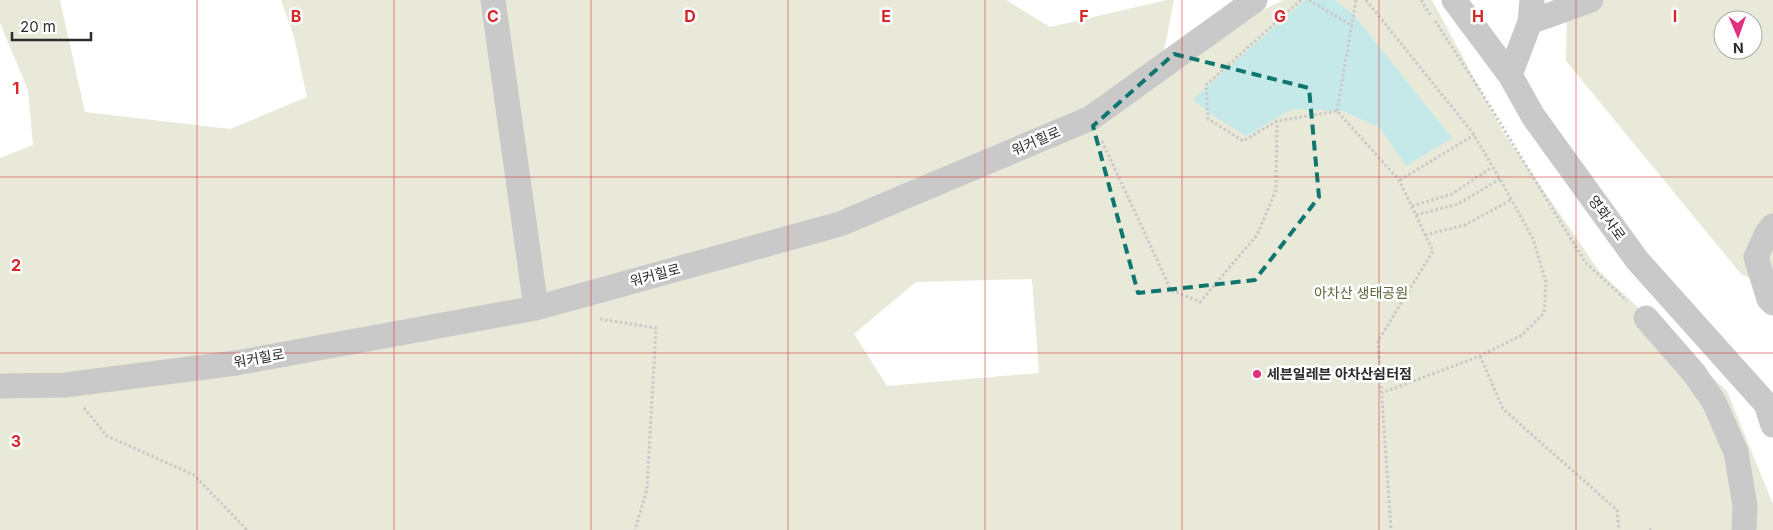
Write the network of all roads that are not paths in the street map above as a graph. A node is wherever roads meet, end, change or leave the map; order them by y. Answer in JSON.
{"nodes":[{"id":1,"x":493,"y":0,"type":"edge"},
{"id":2,"x":1255,"y":0,"type":"edge"},
{"id":3,"x":1454,"y":0,"type":"edge"},
{"id":4,"x":1591,"y":0,"type":"edge"},
{"id":5,"x":1531,"y":11,"type":"edge"},
{"id":6,"x":1510,"y":75,"type":"junction"},
{"id":7,"x":1773,"y":226,"type":"edge"},
{"id":8,"x":1773,"y":304,"type":"edge"},
{"id":9,"x":536,"y":308,"type":"junction"},
{"id":10,"x":1646,"y":318,"type":"road end"},
{"id":11,"x":0,"y":386,"type":"edge"},
{"id":12,"x":1773,"y":425,"type":"edge"},
{"id":13,"x":1744,"y":530,"type":"edge"}],
"edges":[{"from":1,"to":9,"type":"street"},
{"from":2,"to":9,"type":"street","name":"워커힐로"},
{"from":3,"to":6,"type":"street","name":"영화사로"},
{"from":4,"to":5,"type":"street"},
{"from":5,"to":6,"type":"street"},
{"from":6,"to":12,"type":"street","name":"영화사로"},
{"from":7,"to":8,"type":"street"},
{"from":9,"to":11,"type":"street","name":"워커힐로"},
{"from":10,"to":13,"type":"street"}]}
